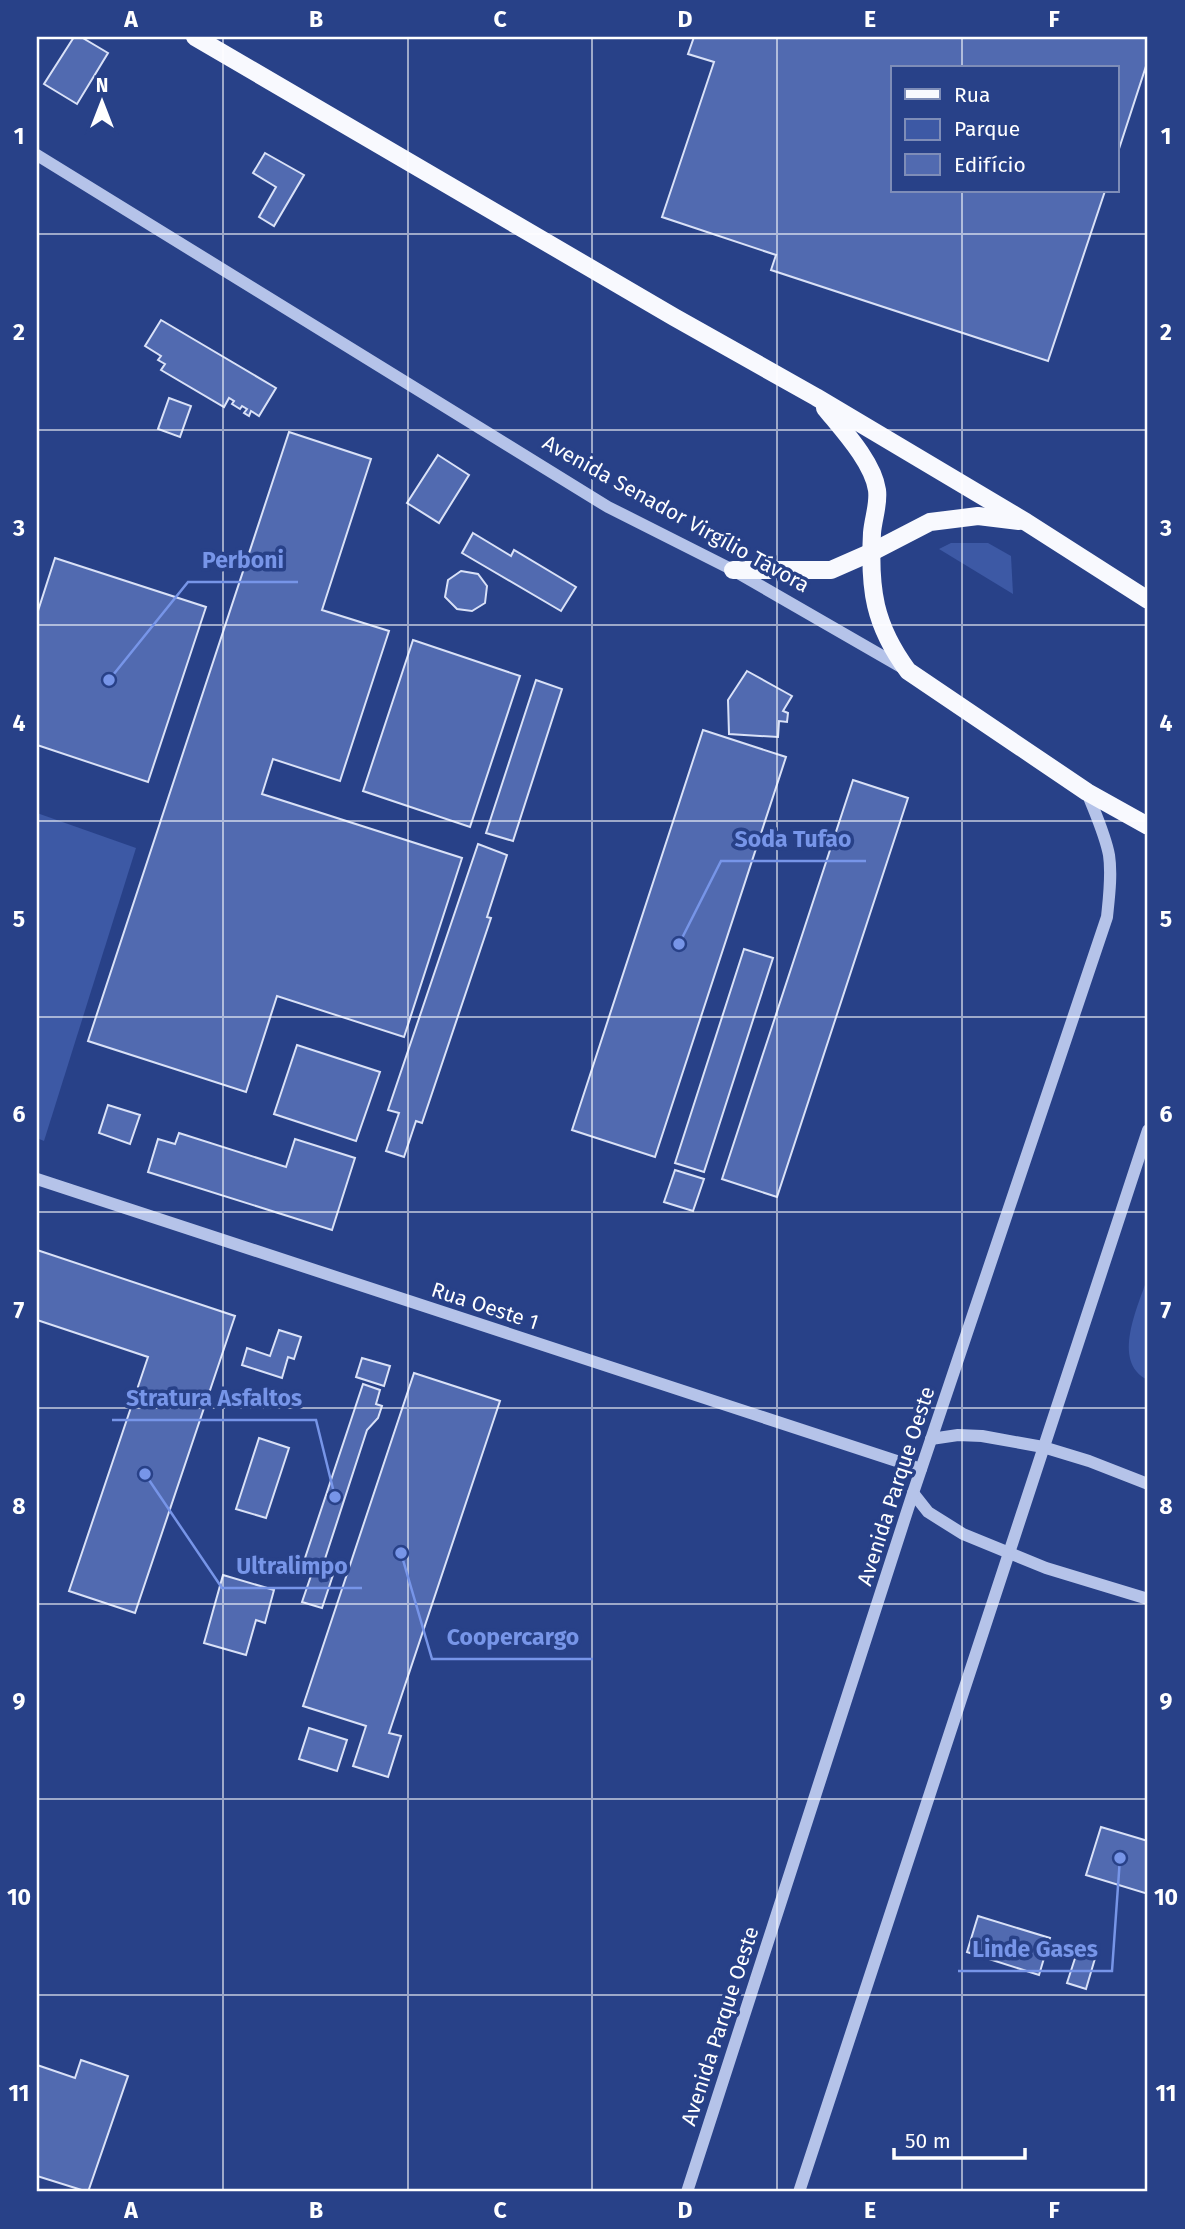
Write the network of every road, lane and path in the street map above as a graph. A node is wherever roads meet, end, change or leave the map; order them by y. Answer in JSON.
{"nodes":[{"id":1,"x":195,"y":37,"type":"edge"},
{"id":2,"x":37,"y":155,"type":"edge"},
{"id":3,"x":816,"y":397,"type":"junction"},
{"id":4,"x":1026,"y":522,"type":"junction"},
{"id":5,"x":872,"y":552,"type":"junction"},
{"id":6,"x":733,"y":570,"type":"junction"},
{"id":7,"x":1148,"y":600,"type":"edge"},
{"id":8,"x":908,"y":671,"type":"junction"},
{"id":9,"x":1087,"y":792,"type":"junction"},
{"id":10,"x":1148,"y":826,"type":"edge"},
{"id":11,"x":1148,"y":1130,"type":"edge"},
{"id":12,"x":37,"y":1179,"type":"edge"},
{"id":13,"x":931,"y":1439,"type":"junction"},
{"id":14,"x":1043,"y":1447,"type":"junction"},
{"id":15,"x":921,"y":1469,"type":"junction"},
{"id":16,"x":1148,"y":1484,"type":"edge"},
{"id":17,"x":913,"y":1493,"type":"junction"},
{"id":18,"x":1009,"y":1553,"type":"junction"},
{"id":19,"x":1148,"y":1599,"type":"edge"},
{"id":20,"x":687,"y":2192,"type":"edge"},
{"id":21,"x":799,"y":2192,"type":"edge"}],
"edges":[{"from":1,"to":3,"type":"main road"},
{"from":2,"to":6,"type":"street","name":"Avenida Senador Virgílio Távora"},
{"from":3,"to":4,"type":"main road"},
{"from":3,"to":5,"type":"main road"},
{"from":4,"to":5,"type":"main road"},
{"from":4,"to":7,"type":"main road"},
{"from":5,"to":6,"type":"main road"},
{"from":5,"to":8,"type":"main road"},
{"from":6,"to":8,"type":"street","name":"Avenida Senador Virgílio Távora"},
{"from":8,"to":9,"type":"main road","name":"Avenida Senador Virgílio Távora"},
{"from":9,"to":10,"type":"main road","name":"Avenida Senador Virgílio Távora"},
{"from":9,"to":13,"type":"street","name":"Avenida Parque Oeste"},
{"from":11,"to":14,"type":"street"},
{"from":12,"to":15,"type":"street","name":"Rua Oeste 1"},
{"from":13,"to":14,"type":"street"},
{"from":13,"to":15,"type":"street","name":"Avenida Parque Oeste"},
{"from":14,"to":16,"type":"street"},
{"from":14,"to":18,"type":"street"},
{"from":15,"to":17,"type":"street","name":"Avenida Parque Oeste"},
{"from":17,"to":18,"type":"street"},
{"from":17,"to":20,"type":"street","name":"Avenida Parque Oeste"},
{"from":18,"to":19,"type":"street"},
{"from":18,"to":21,"type":"street"}]}
